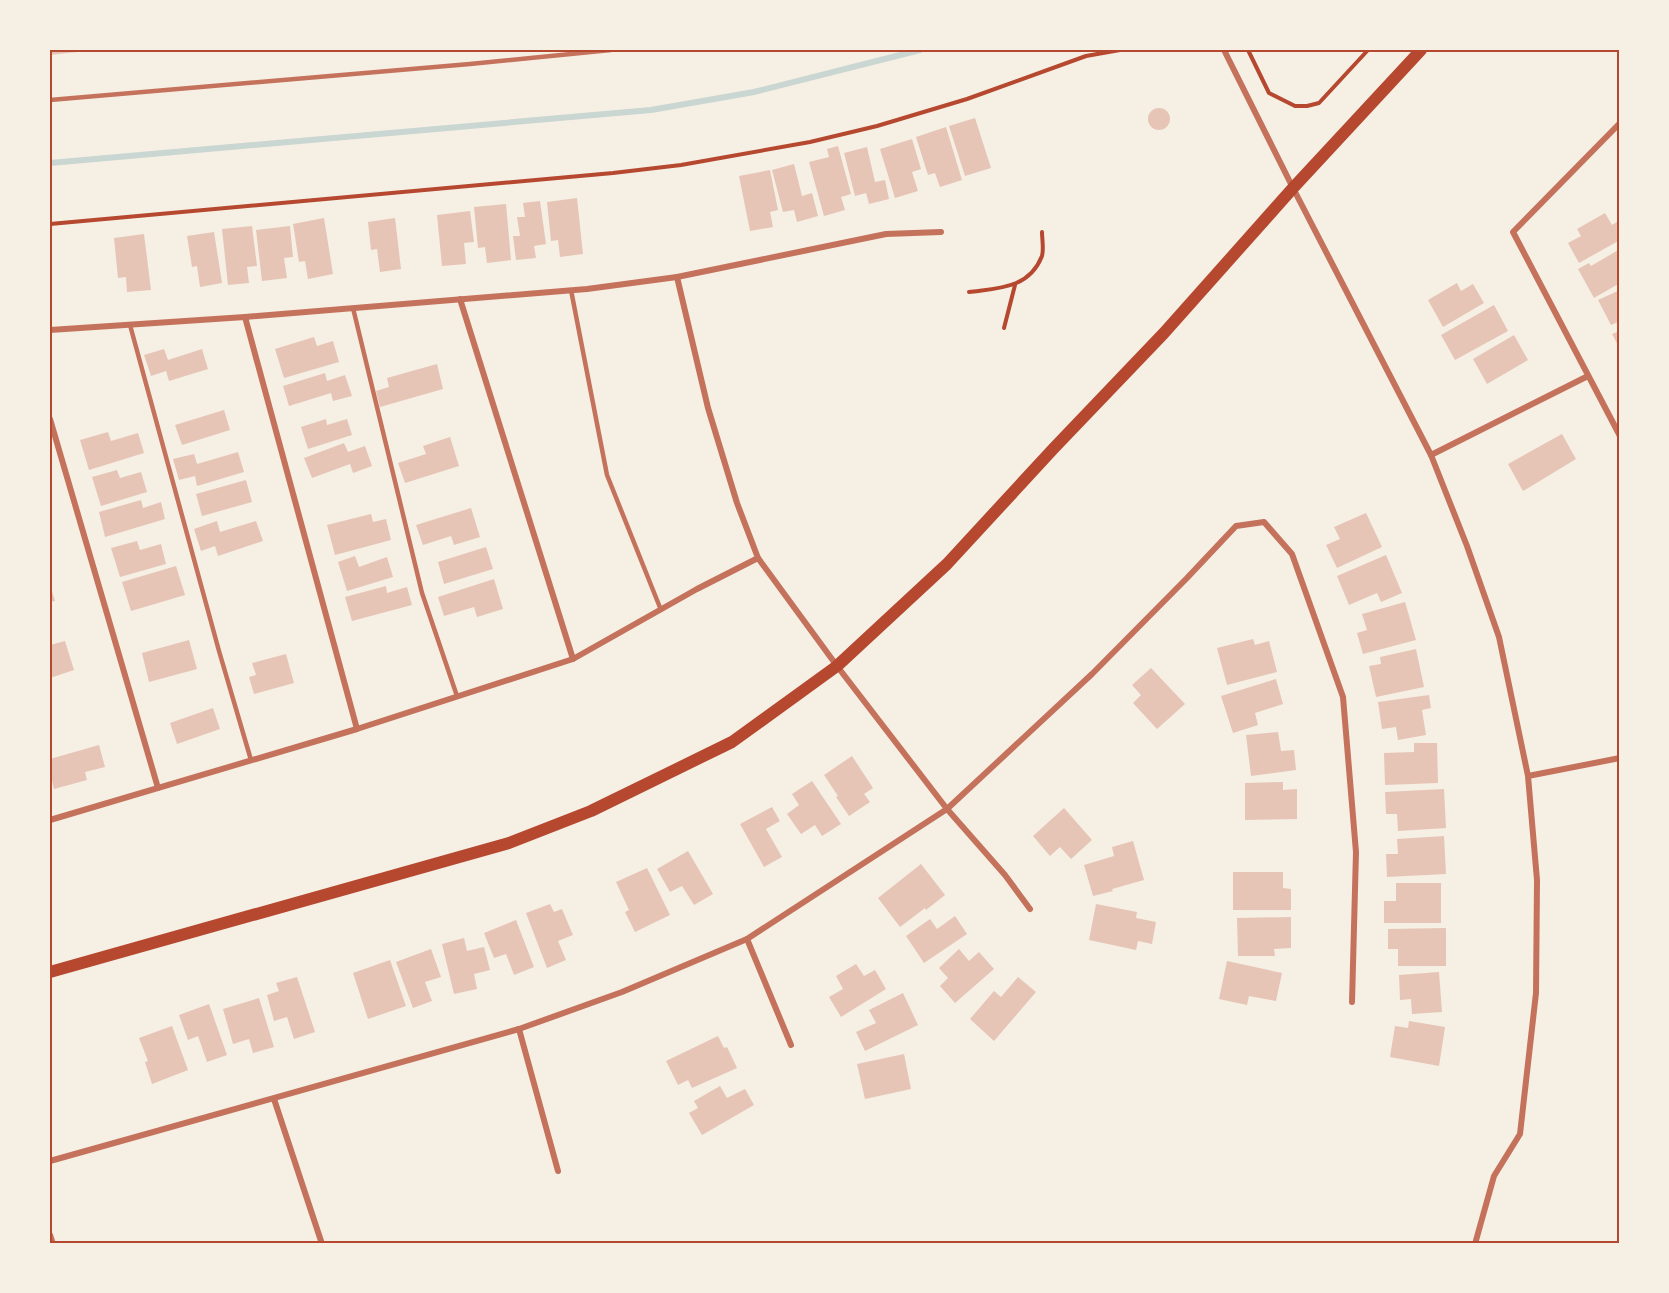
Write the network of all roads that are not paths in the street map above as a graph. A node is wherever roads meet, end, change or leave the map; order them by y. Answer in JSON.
{"nodes":[{"id":1,"x":611,"y":50,"type":"edge"},
{"id":2,"x":1224,"y":50,"type":"edge"},
{"id":3,"x":1421,"y":50,"type":"edge"},
{"id":4,"x":50,"y":99,"type":"edge"},
{"id":5,"x":1620,"y":123,"type":"edge"},
{"id":6,"x":1293,"y":188,"type":"junction"},
{"id":7,"x":941,"y":232,"type":"dead end"},
{"id":8,"x":677,"y":277,"type":"junction"},
{"id":9,"x":571,"y":290,"type":"junction"},
{"id":10,"x":460,"y":300,"type":"junction"},
{"id":11,"x":353,"y":308,"type":"junction"},
{"id":12,"x":245,"y":317,"type":"junction"},
{"id":13,"x":130,"y":324,"type":"junction"},
{"id":14,"x":50,"y":330,"type":"edge"},
{"id":15,"x":1588,"y":376,"type":"junction"},
{"id":16,"x":50,"y":419,"type":"edge"},
{"id":17,"x":1620,"y":436,"type":"edge"},
{"id":18,"x":1431,"y":455,"type":"junction"},
{"id":19,"x":758,"y":558,"type":"junction"},
{"id":20,"x":661,"y":610,"type":"junction"},
{"id":21,"x":573,"y":659,"type":"junction"},
{"id":22,"x":837,"y":666,"type":"junction"},
{"id":23,"x":458,"y":696,"type":"junction"},
{"id":24,"x":357,"y":729,"type":"junction"},
{"id":25,"x":1620,"y":758,"type":"edge"},
{"id":26,"x":251,"y":760,"type":"junction"},
{"id":27,"x":1528,"y":776,"type":"junction"},
{"id":28,"x":158,"y":788,"type":"junction"},
{"id":29,"x":947,"y":809,"type":"junction"},
{"id":30,"x":50,"y":820,"type":"edge"},
{"id":31,"x":1030,"y":909,"type":"dead end"},
{"id":32,"x":747,"y":939,"type":"junction"},
{"id":33,"x":50,"y":972,"type":"edge"},
{"id":34,"x":1352,"y":1002,"type":"dead end"},
{"id":35,"x":519,"y":1029,"type":"junction"},
{"id":36,"x":791,"y":1045,"type":"dead end"},
{"id":37,"x":274,"y":1099,"type":"junction"},
{"id":38,"x":50,"y":1161,"type":"edge"},
{"id":39,"x":558,"y":1171,"type":"dead end"},
{"id":40,"x":50,"y":1235,"type":"edge"},
{"id":41,"x":53,"y":1244,"type":"edge"},
{"id":42,"x":322,"y":1244,"type":"edge"},
{"id":43,"x":1475,"y":1244,"type":"edge"}],
"edges":[{"from":1,"to":4,"type":"lane"},
{"from":2,"to":6,"type":"street"},
{"from":3,"to":6,"type":"main road"},
{"from":5,"to":15,"type":"street"},
{"from":6,"to":18,"type":"street"},
{"from":6,"to":22,"type":"main road"},
{"from":7,"to":8,"type":"street"},
{"from":8,"to":9,"type":"street"},
{"from":8,"to":19,"type":"street"},
{"from":9,"to":10,"type":"street"},
{"from":9,"to":20,"type":"lane"},
{"from":10,"to":11,"type":"street"},
{"from":10,"to":21,"type":"street"},
{"from":11,"to":12,"type":"street"},
{"from":11,"to":23,"type":"lane"},
{"from":12,"to":13,"type":"street"},
{"from":12,"to":24,"type":"street"},
{"from":13,"to":14,"type":"street"},
{"from":13,"to":26,"type":"lane"},
{"from":15,"to":17,"type":"street"},
{"from":15,"to":18,"type":"street"},
{"from":16,"to":28,"type":"street"},
{"from":18,"to":27,"type":"street"},
{"from":19,"to":20,"type":"street"},
{"from":19,"to":22,"type":"street"},
{"from":20,"to":21,"type":"street"},
{"from":21,"to":23,"type":"street"},
{"from":22,"to":29,"type":"street"},
{"from":22,"to":33,"type":"main road"},
{"from":23,"to":24,"type":"street"},
{"from":24,"to":26,"type":"street"},
{"from":25,"to":27,"type":"street"},
{"from":26,"to":28,"type":"street"},
{"from":27,"to":43,"type":"street"},
{"from":28,"to":30,"type":"street"},
{"from":29,"to":31,"type":"street"},
{"from":29,"to":32,"type":"street"},
{"from":29,"to":34,"type":"street"},
{"from":32,"to":35,"type":"street"},
{"from":32,"to":36,"type":"street"},
{"from":35,"to":37,"type":"street"},
{"from":35,"to":39,"type":"street"},
{"from":37,"to":38,"type":"street"},
{"from":37,"to":42,"type":"street"},
{"from":40,"to":41,"type":"street"}]}
